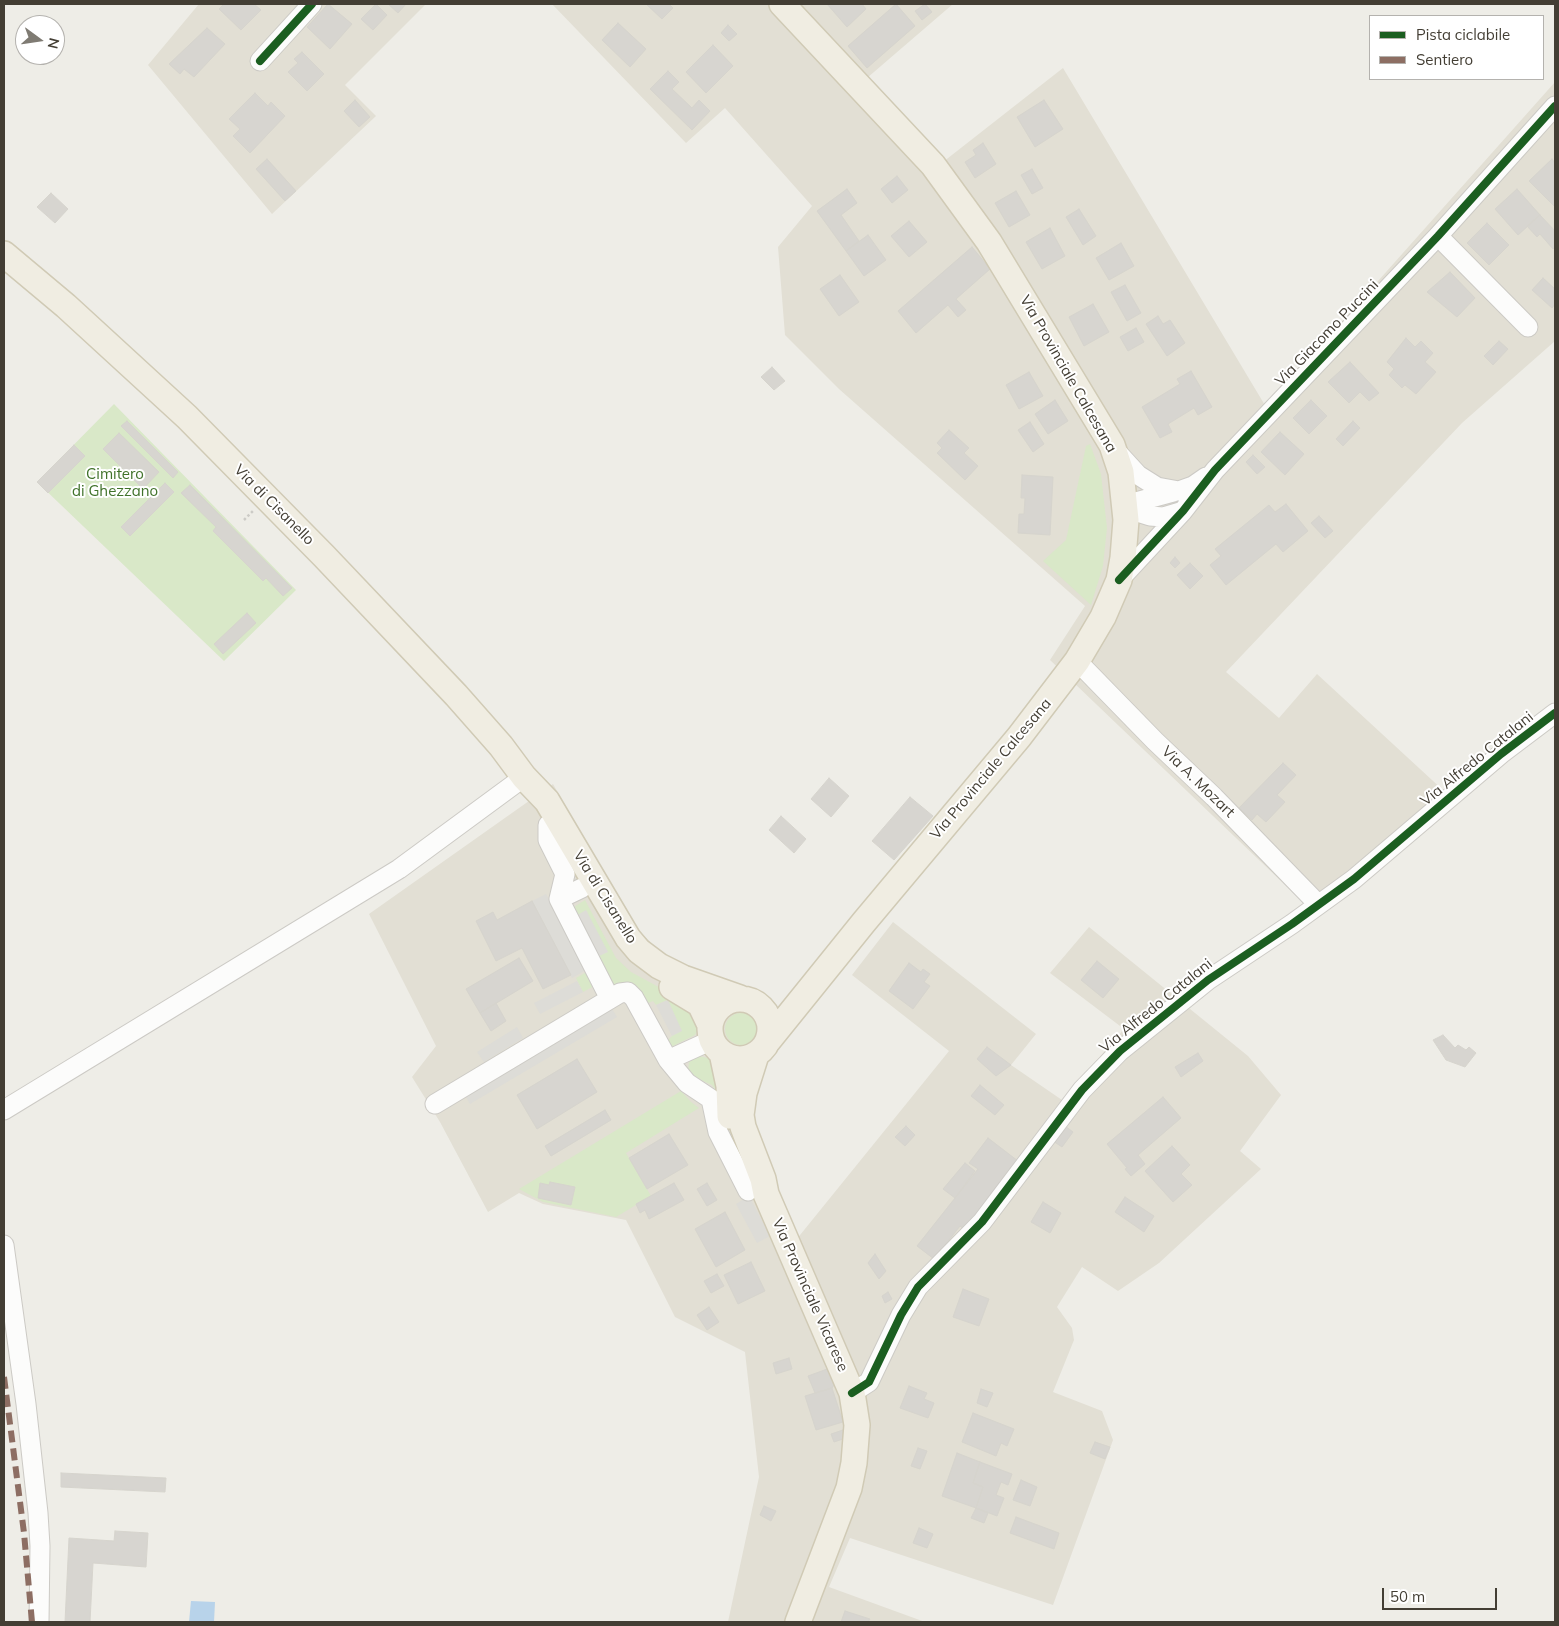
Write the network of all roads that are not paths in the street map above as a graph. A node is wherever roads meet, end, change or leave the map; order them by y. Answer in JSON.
{"nodes":[{"id":1,"x":312,"y":4,"type":"edge"},
{"id":2,"x":782,"y":4,"type":"edge"},
{"id":3,"x":260,"y":61,"type":"dead end"},
{"id":4,"x":1555,"y":106,"type":"edge"},
{"id":5,"x":1438,"y":236,"type":"junction"},
{"id":6,"x":4,"y":254,"type":"edge"},
{"id":7,"x":1528,"y":326,"type":"dead end"},
{"id":8,"x":1112,"y":446,"type":"junction"},
{"id":9,"x":1216,"y":470,"type":"junction"},
{"id":10,"x":1179,"y":491,"type":"junction"},
{"id":11,"x":1125,"y":505,"type":"junction"},
{"id":12,"x":1183,"y":511,"type":"junction"},
{"id":13,"x":1118,"y":580,"type":"junction"},
{"id":14,"x":1077,"y":661,"type":"junction"},
{"id":15,"x":1555,"y":713,"type":"edge"},
{"id":16,"x":524,"y":777,"type":"junction"},
{"id":17,"x":548,"y":825,"type":"junction"},
{"id":18,"x":591,"y":889,"type":"junction"},
{"id":19,"x":559,"y":899,"type":"junction"},
{"id":20,"x":1318,"y":904,"type":"junction"},
{"id":21,"x":825,"y":969,"type":"junction"},
{"id":22,"x":610,"y":999,"type":"junction"},
{"id":23,"x":749,"y":1002,"type":"junction"},
{"id":24,"x":714,"y":1039,"type":"junction"},
{"id":25,"x":762,"y":1048,"type":"junction"},
{"id":26,"x":668,"y":1060,"type":"junction"},
{"id":27,"x":435,"y":1104,"type":"dead end"},
{"id":28,"x":4,"y":1110,"type":"edge"},
{"id":29,"x":757,"y":1193,"type":"junction"},
{"id":30,"x":4,"y":1245,"type":"edge"},
{"id":31,"x":852,"y":1393,"type":"junction"},
{"id":32,"x":39,"y":1622,"type":"edge"},
{"id":33,"x":798,"y":1622,"type":"edge"}],
"edges":[{"from":1,"to":3,"type":"street"},
{"from":2,"to":8,"type":"main road","name":"Via Provinciale Calcesana"},
{"from":4,"to":5,"type":"street","name":"Via Giacomo Puccini"},
{"from":5,"to":7,"type":"street"},
{"from":5,"to":9,"type":"street","name":"Via Giacomo Puccini"},
{"from":6,"to":16,"type":"main road","name":"Via di Cisanello"},
{"from":8,"to":10,"type":"street"},
{"from":8,"to":11,"type":"main road","name":"Via Provinciale Calcesana"},
{"from":9,"to":10,"type":"street","name":"Via Giacomo Puccini"},
{"from":9,"to":12,"type":"street","name":"Via Giacomo Puccini"},
{"from":10,"to":11,"type":"street","name":"Via Giacomo Puccini"},
{"from":11,"to":12,"type":"street"},
{"from":11,"to":13,"type":"main road","name":"Via Provinciale Calcesana"},
{"from":12,"to":13,"type":"street","name":"Via Giacomo Puccini"},
{"from":13,"to":14,"type":"main road","name":"Via Provinciale Calcesana"},
{"from":14,"to":20,"type":"street","name":"Via A. Mozart"},
{"from":14,"to":21,"type":"main road","name":"Via Provinciale Calcesana"},
{"from":15,"to":20,"type":"street","name":"Via Alfredo Catalani"},
{"from":16,"to":17,"type":"main road","name":"Via di Cisanello"},
{"from":16,"to":18,"type":"main road","name":"Via di Cisanello"},
{"from":16,"to":28,"type":"street"},
{"from":17,"to":18,"type":"main road","name":"Via di Cisanello"},
{"from":17,"to":19,"type":"street"},
{"from":18,"to":19,"type":"street"},
{"from":18,"to":23,"type":"main road","name":"Via di Cisanello"},
{"from":18,"to":24,"type":"main road","name":"Via di Cisanello"},
{"from":19,"to":22,"type":"street"},
{"from":20,"to":31,"type":"street","name":"Via Alfredo Catalani"},
{"from":21,"to":23,"type":"main road","name":"Via Provinciale Calcesana"},
{"from":21,"to":25,"type":"main road","name":"Via Provinciale Calcesana"},
{"from":22,"to":26,"type":"street"},
{"from":22,"to":27,"type":"street"},
{"from":23,"to":24,"type":"main road"},
{"from":23,"to":25,"type":"main road"},
{"from":24,"to":25,"type":"main road"},
{"from":24,"to":26,"type":"street"},
{"from":24,"to":29,"type":"main road","name":"Via di Cisanello"},
{"from":25,"to":29,"type":"main road","name":"Via Provinciale Vicarese"},
{"from":26,"to":29,"type":"street"},
{"from":29,"to":31,"type":"main road","name":"Via Provinciale Vicarese"},
{"from":30,"to":32,"type":"street"},
{"from":31,"to":33,"type":"main road","name":"Via Provinciale Vicarese"}]}
